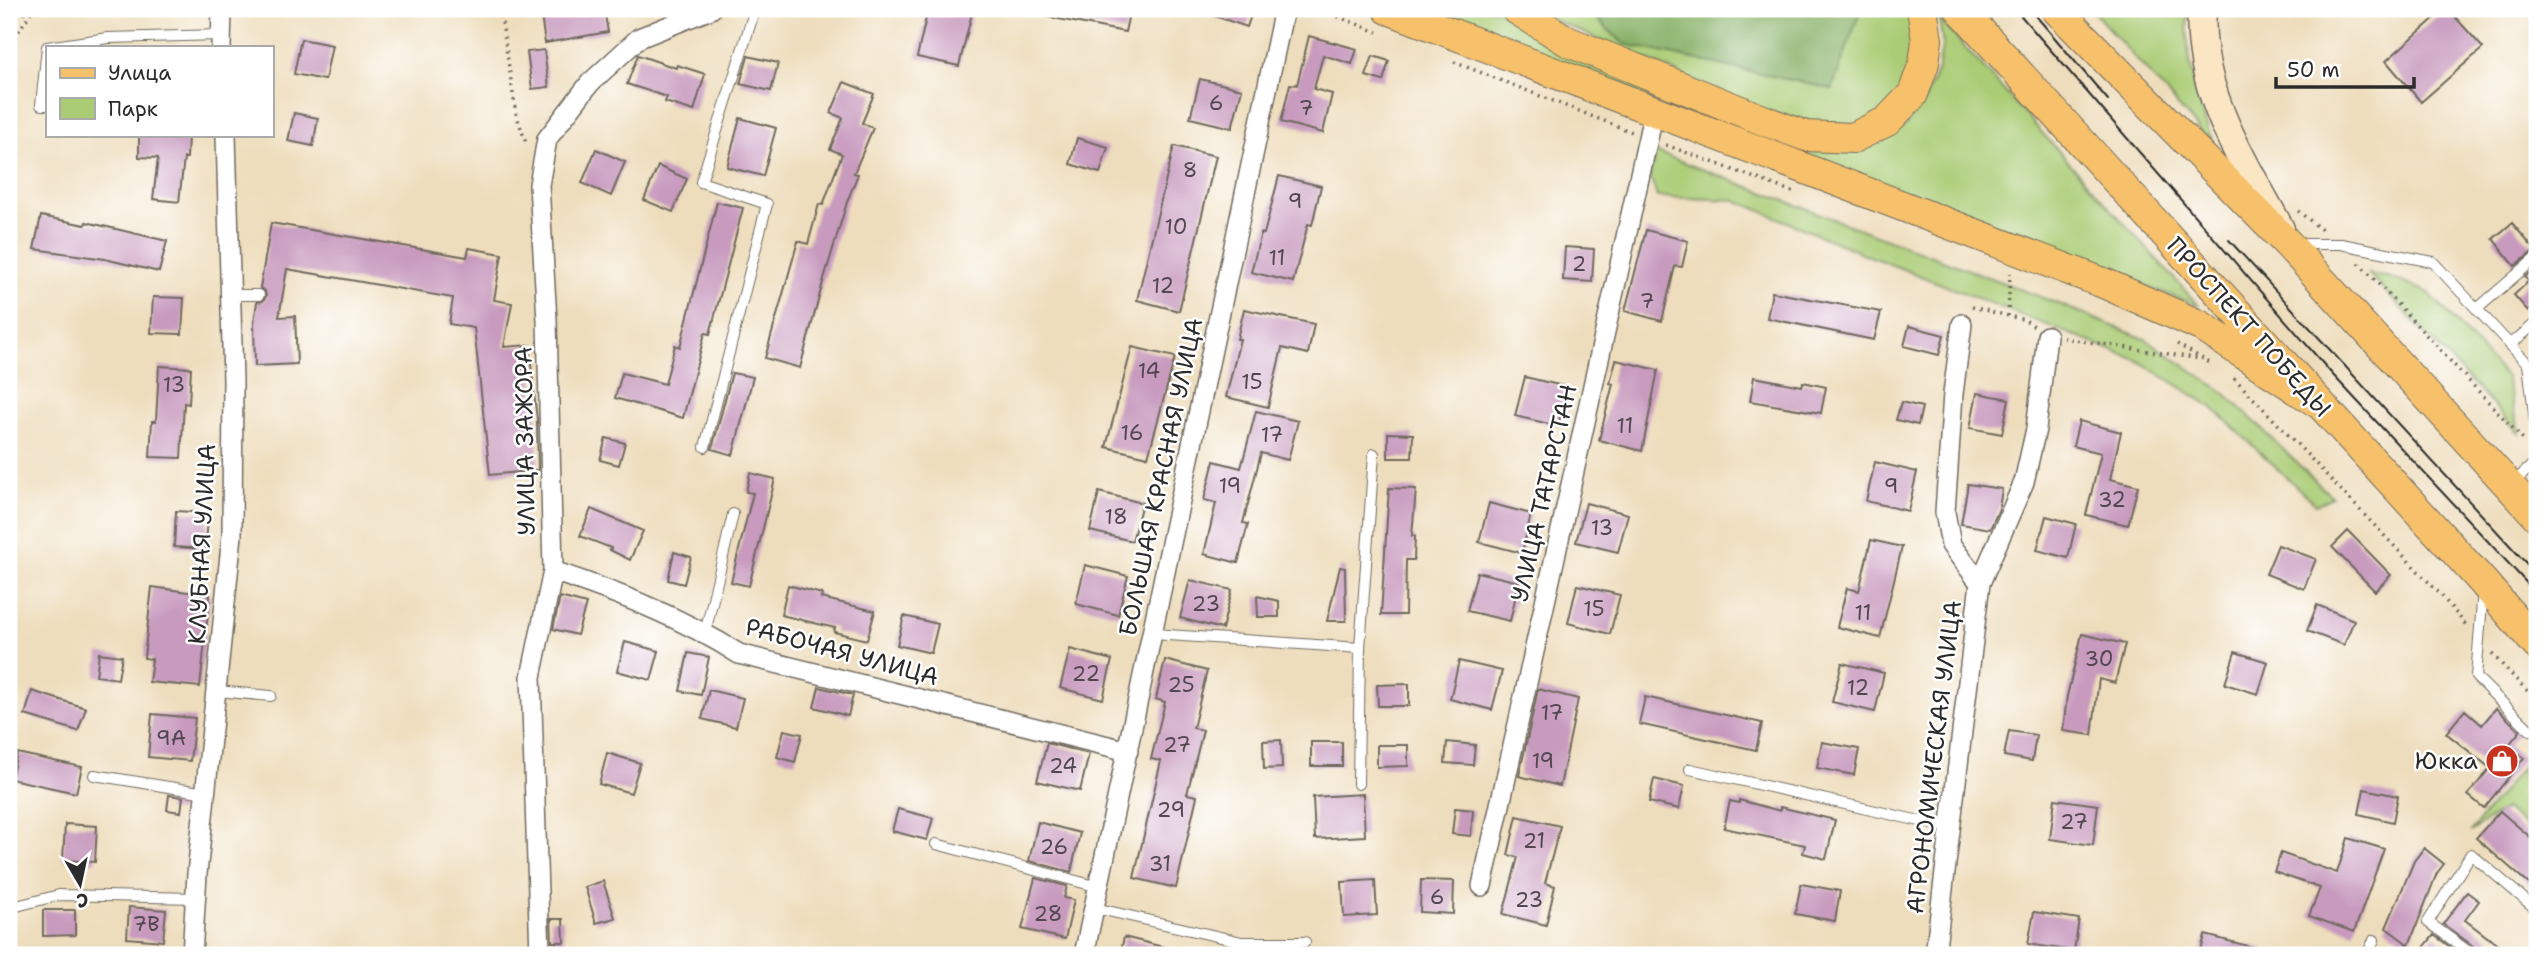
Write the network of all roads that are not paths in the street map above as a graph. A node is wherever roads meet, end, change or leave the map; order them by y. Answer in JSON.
{"nodes":[{"id":1,"x":222,"y":9,"type":"edge"},
{"id":2,"x":711,"y":9,"type":"edge"},
{"id":3,"x":755,"y":9,"type":"edge"},
{"id":4,"x":1284,"y":9,"type":"edge"},
{"id":5,"x":1516,"y":9,"type":"edge"},
{"id":6,"x":1922,"y":9,"type":"edge"},
{"id":7,"x":1960,"y":9,"type":"edge"},
{"id":8,"x":2056,"y":9,"type":"edge"},
{"id":9,"x":2202,"y":9,"type":"edge"},
{"id":10,"x":1385,"y":21,"type":"edge"},
{"id":11,"x":221,"y":41,"type":"edge"},
{"id":12,"x":108,"y":42,"type":"edge"},
{"id":13,"x":59,"y":46,"type":"edge"},
{"id":14,"x":46,"y":57,"type":"edge"},
{"id":15,"x":46,"y":106,"type":"edge"},
{"id":16,"x":1651,"y":125,"type":"junction"},
{"id":17,"x":226,"y":136,"type":"edge"},
{"id":18,"x":2288,"y":244,"type":"junction"},
{"id":19,"x":2537,"y":257,"type":"edge"},
{"id":20,"x":231,"y":295,"type":"junction"},
{"id":21,"x":259,"y":295,"type":"dead end"},
{"id":22,"x":2477,"y":309,"type":"junction"},
{"id":23,"x":2537,"y":322,"type":"edge"},
{"id":24,"x":1962,"y":324,"type":"road end"},
{"id":25,"x":2047,"y":336,"type":"road end"},
{"id":26,"x":2510,"y":345,"type":"junction"},
{"id":27,"x":2535,"y":401,"type":"edge"},
{"id":28,"x":2318,"y":403,"type":"junction"},
{"id":29,"x":2537,"y":438,"type":"edge"},
{"id":30,"x":705,"y":447,"type":"dead end"},
{"id":31,"x":1374,"y":454,"type":"dead end"},
{"id":32,"x":2537,"y":461,"type":"edge"},
{"id":33,"x":2510,"y":486,"type":"junction"},
{"id":34,"x":733,"y":513,"type":"dead end"},
{"id":35,"x":2537,"y":516,"type":"edge"},
{"id":36,"x":553,"y":571,"type":"junction"},
{"id":37,"x":2483,"y":582,"type":"junction"},
{"id":38,"x":1979,"y":583,"type":"junction"},
{"id":39,"x":705,"y":633,"type":"junction"},
{"id":40,"x":1153,"y":634,"type":"junction"},
{"id":41,"x":2537,"y":645,"type":"edge"},
{"id":42,"x":1360,"y":648,"type":"junction"},
{"id":43,"x":217,"y":691,"type":"junction"},
{"id":44,"x":271,"y":696,"type":"dead end"},
{"id":45,"x":2537,"y":729,"type":"edge"},
{"id":46,"x":1128,"y":751,"type":"junction"},
{"id":47,"x":1690,"y":769,"type":"dead end"},
{"id":48,"x":94,"y":775,"type":"dead end"},
{"id":49,"x":1358,"y":784,"type":"dead end"},
{"id":50,"x":206,"y":793,"type":"junction"},
{"id":51,"x":1951,"y":828,"type":"junction"},
{"id":52,"x":936,"y":844,"type":"dead end"},
{"id":53,"x":1482,"y":886,"type":"dead end"},
{"id":54,"x":1099,"y":887,"type":"junction"},
{"id":55,"x":196,"y":898,"type":"junction"},
{"id":56,"x":9,"y":908,"type":"edge"},
{"id":57,"x":1095,"y":908,"type":"junction"},
{"id":58,"x":2537,"y":910,"type":"edge"},
{"id":59,"x":2374,"y":940,"type":"dead end"},
{"id":60,"x":1305,"y":942,"type":"dead end"},
{"id":61,"x":192,"y":955,"type":"edge"},
{"id":62,"x":540,"y":955,"type":"edge"},
{"id":63,"x":1084,"y":955,"type":"edge"},
{"id":64,"x":1935,"y":955,"type":"edge"},
{"id":65,"x":2367,"y":955,"type":"edge"},
{"id":66,"x":2473,"y":955,"type":"edge"}],
"edges":[{"from":1,"to":11,"type":"street"},
{"from":2,"to":36,"type":"street","name":"УЛИЦА ЗАЖОРА"},
{"from":3,"to":30,"type":"lane"},
{"from":4,"to":40,"type":"street","name":"БОЛЬШАЯ КРАСНАЯ УЛИЦА"},
{"from":5,"to":6,"type":"main road"},
{"from":7,"to":28,"type":"main road","name":"ПРОСПЕКТ ПОБЕДЫ"},
{"from":8,"to":18,"type":"main road"},
{"from":9,"to":18,"type":"street"},
{"from":10,"to":16,"type":"main road"},
{"from":11,"to":12,"type":"lane"},
{"from":12,"to":13,"type":"lane"},
{"from":14,"to":15,"type":"lane"},
{"from":16,"to":28,"type":"main road"},
{"from":16,"to":53,"type":"street","name":"УЛИЦА ТАТАРСТАН"},
{"from":17,"to":20,"type":"street","name":"КЛУБНАЯ УЛИЦА"},
{"from":18,"to":22,"type":"lane"},
{"from":18,"to":33,"type":"main road"},
{"from":19,"to":22,"type":"lane"},
{"from":20,"to":21,"type":"lane"},
{"from":20,"to":43,"type":"street","name":"КЛУБНАЯ УЛИЦА"},
{"from":22,"to":26,"type":"lane"},
{"from":23,"to":26,"type":"lane"},
{"from":24,"to":38,"type":"street","name":"АГРОНОМИЧЕСКАЯ УЛИЦА"},
{"from":25,"to":38,"type":"street"},
{"from":26,"to":27,"type":"lane"},
{"from":27,"to":29,"type":"lane"},
{"from":28,"to":37,"type":"main road","name":"ПРОСПЕКТ ПОБЕДЫ"},
{"from":31,"to":42,"type":"lane"},
{"from":32,"to":33,"type":"lane"},
{"from":33,"to":35,"type":"main road"},
{"from":34,"to":39,"type":"lane"},
{"from":36,"to":39,"type":"street","name":"РАБОЧАЯ УЛИЦА"},
{"from":36,"to":62,"type":"street","name":"УЛИЦА ЗАЖОРА"},
{"from":37,"to":41,"type":"main road","name":"ПРОСПЕКТ ПОБЕДЫ"},
{"from":37,"to":45,"type":"lane"},
{"from":38,"to":51,"type":"street","name":"АГРОНОМИЧЕСКАЯ УЛИЦА"},
{"from":39,"to":46,"type":"street","name":"РАБОЧАЯ УЛИЦА"},
{"from":40,"to":42,"type":"lane"},
{"from":40,"to":46,"type":"street","name":"БОЛЬШАЯ КРАСНАЯ УЛИЦА"},
{"from":42,"to":49,"type":"lane"},
{"from":43,"to":44,"type":"lane"},
{"from":43,"to":50,"type":"street","name":"КЛУБНАЯ УЛИЦА"},
{"from":46,"to":54,"type":"street","name":"БОЛЬШАЯ КРАСНАЯ УЛИЦА"},
{"from":47,"to":51,"type":"lane"},
{"from":48,"to":50,"type":"lane"},
{"from":50,"to":55,"type":"street","name":"КЛУБНАЯ УЛИЦА"},
{"from":51,"to":64,"type":"street","name":"АГРОНОМИЧЕСКАЯ УЛИЦА"},
{"from":52,"to":54,"type":"lane"},
{"from":54,"to":57,"type":"street","name":"БОЛЬШАЯ КРАСНАЯ УЛИЦА"},
{"from":55,"to":56,"type":"lane"},
{"from":55,"to":61,"type":"street","name":"КЛУБНАЯ УЛИЦА"},
{"from":57,"to":60,"type":"lane"},
{"from":57,"to":63,"type":"street","name":"БОЛЬШАЯ КРАСНАЯ УЛИЦА"},
{"from":58,"to":66,"type":"lane"},
{"from":59,"to":65,"type":"lane"}]}
